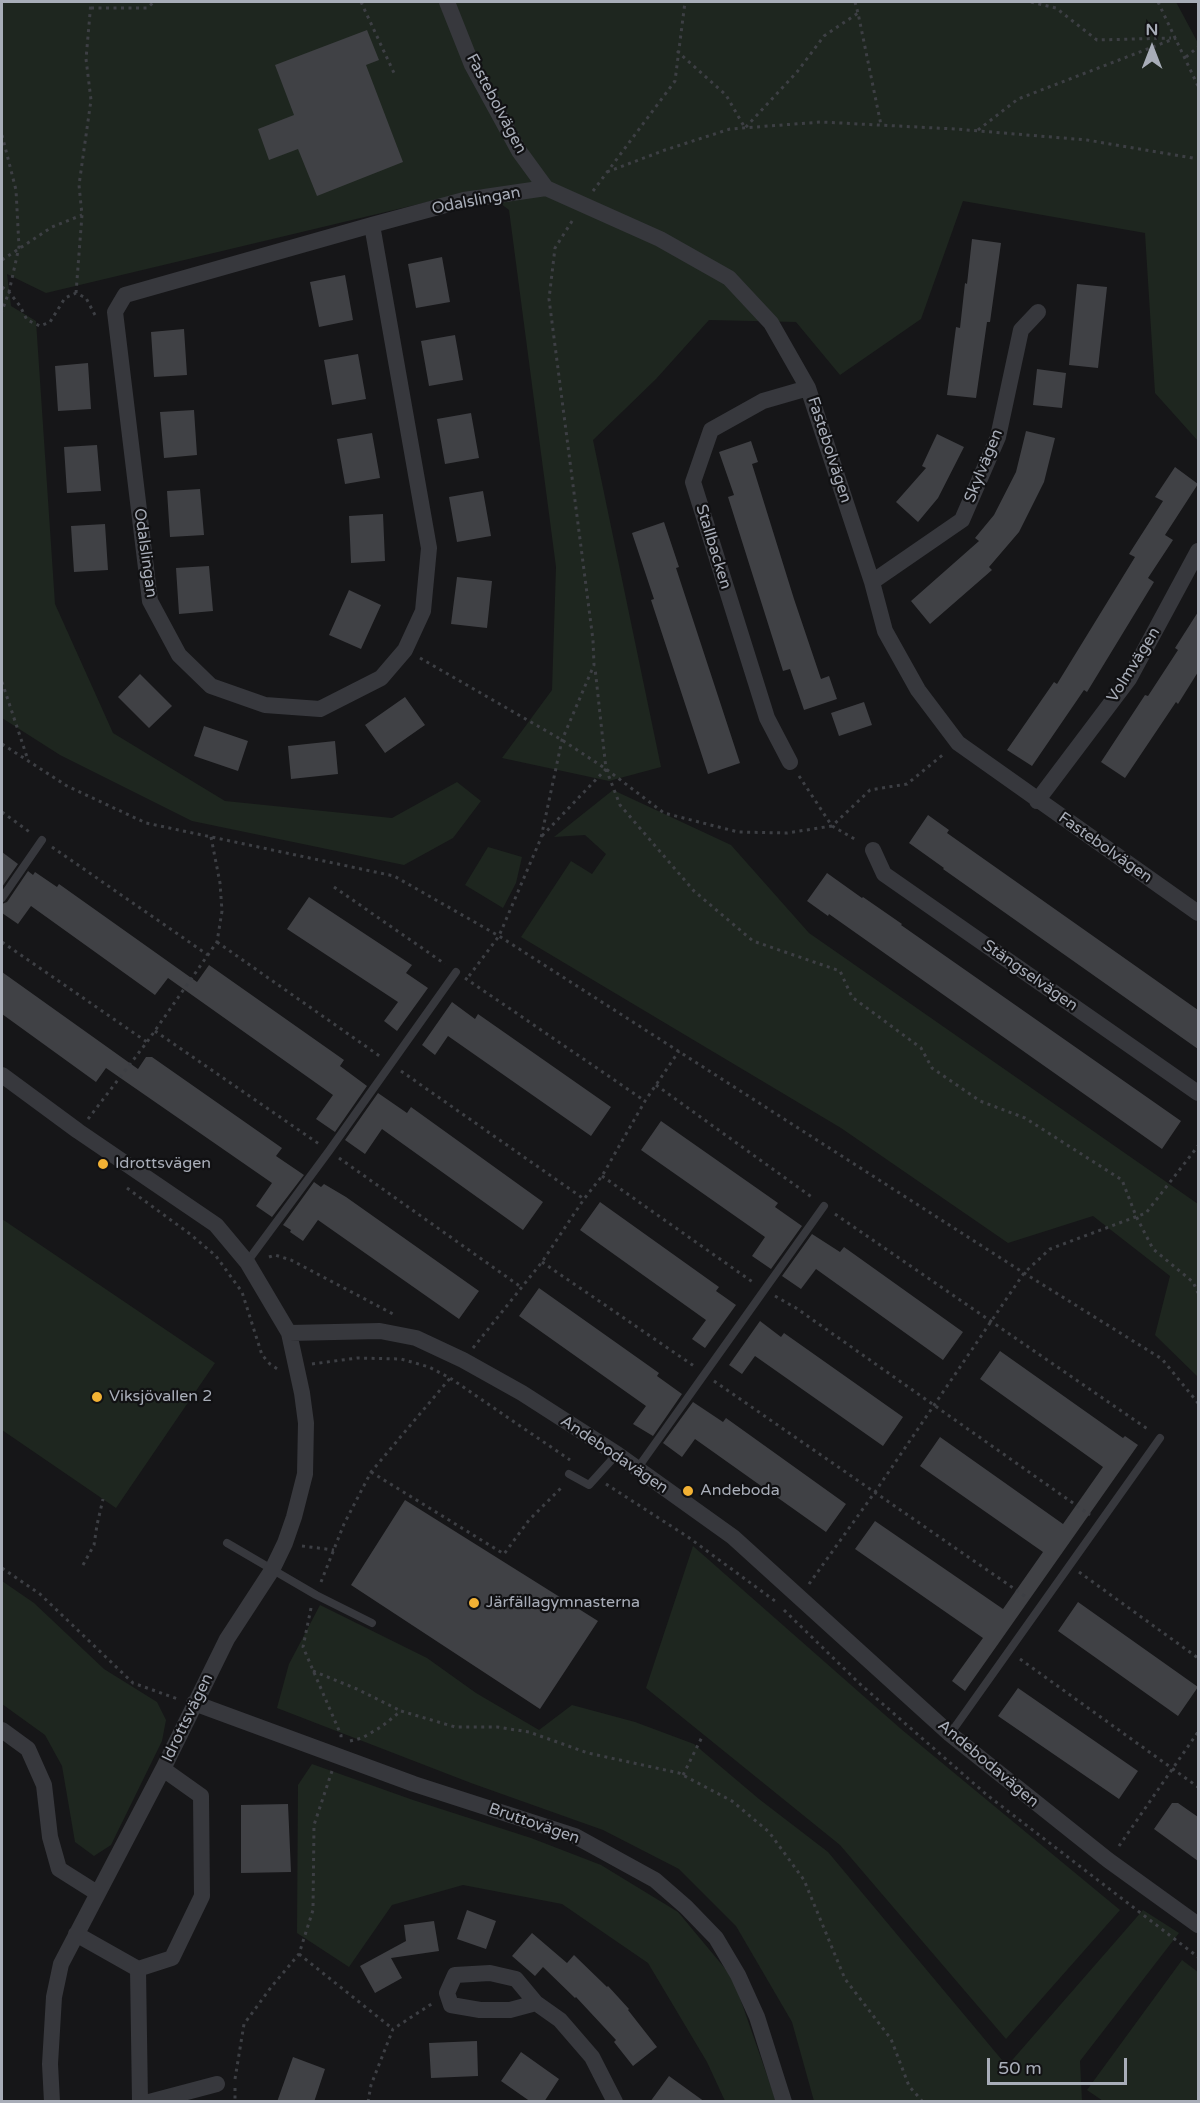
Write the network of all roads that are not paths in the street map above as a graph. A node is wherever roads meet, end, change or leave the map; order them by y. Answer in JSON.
{"nodes":[{"id":1,"x":447,"y":2,"type":"edge"},
{"id":2,"x":546,"y":188,"type":"junction"},
{"id":3,"x":372,"y":225,"type":"junction"},
{"id":4,"x":1038,"y":312,"type":"dead end"},
{"id":5,"x":808,"y":388,"type":"junction"},
{"id":6,"x":1198,"y":551,"type":"edge"},
{"id":7,"x":872,"y":582,"type":"junction"},
{"id":8,"x":790,"y":762,"type":"road end"},
{"id":9,"x":1037,"y":801,"type":"junction"},
{"id":10,"x":42,"y":840,"type":"road end"},
{"id":11,"x":873,"y":850,"type":"road end"},
{"id":12,"x":2,"y":898,"type":"edge"},
{"id":13,"x":1198,"y":913,"type":"edge"},
{"id":14,"x":456,"y":972,"type":"road end"},
{"id":15,"x":2,"y":1075,"type":"edge"},
{"id":16,"x":1198,"y":1093,"type":"edge"},
{"id":17,"x":824,"y":1206,"type":"road end"},
{"id":18,"x":247,"y":1262,"type":"junction"},
{"id":19,"x":289,"y":1333,"type":"junction"},
{"id":20,"x":1160,"y":1438,"type":"road end"},
{"id":21,"x":617,"y":1454,"type":"junction"},
{"id":22,"x":637,"y":1469,"type":"junction"},
{"id":23,"x":570,"y":1475,"type":"road end"},
{"id":24,"x":227,"y":1543,"type":"dead end"},
{"id":25,"x":272,"y":1570,"type":"junction"},
{"id":26,"x":372,"y":1623,"type":"dead end"},
{"id":27,"x":194,"y":1703,"type":"junction"},
{"id":28,"x":2,"y":1730,"type":"edge"},
{"id":29,"x":950,"y":1734,"type":"junction"},
{"id":30,"x":163,"y":1768,"type":"junction"},
{"id":31,"x":97,"y":1893,"type":"junction"},
{"id":32,"x":1198,"y":1924,"type":"edge"},
{"id":33,"x":76,"y":1934,"type":"junction"},
{"id":34,"x":138,"y":1970,"type":"junction"},
{"id":35,"x":536,"y":2002,"type":"junction"},
{"id":36,"x":217,"y":2084,"type":"dead end"},
{"id":37,"x":52,"y":2102,"type":"edge"},
{"id":38,"x":140,"y":2102,"type":"edge"},
{"id":39,"x":149,"y":2102,"type":"edge"},
{"id":40,"x":615,"y":2102,"type":"edge"},
{"id":41,"x":784,"y":2102,"type":"edge"}],
"edges":[{"from":1,"to":2,"type":"street","name":"Fastebolvägen"},
{"from":2,"to":3,"type":"street","name":"Odalslingan"},
{"from":2,"to":5,"type":"street","name":"Fastebolvägen"},
{"from":3,"to":3,"type":"street","name":"Odalslingan"},
{"from":4,"to":7,"type":"street","name":"Skylvägen"},
{"from":5,"to":7,"type":"street","name":"Fastebolvägen"},
{"from":5,"to":8,"type":"street","name":"Stallbacken"},
{"from":6,"to":9,"type":"street","name":"Volmvägen"},
{"from":7,"to":9,"type":"street","name":"Fastebolvägen"},
{"from":9,"to":13,"type":"street","name":"Fastebolvägen"},
{"from":10,"to":12,"type":"lane"},
{"from":11,"to":16,"type":"street","name":"Stängselvägen"},
{"from":14,"to":18,"type":"lane"},
{"from":15,"to":18,"type":"street"},
{"from":17,"to":22,"type":"lane"},
{"from":18,"to":19,"type":"street"},
{"from":19,"to":21,"type":"street","name":"Andebodavägen"},
{"from":19,"to":25,"type":"street","name":"Idrottsvägen"},
{"from":20,"to":29,"type":"lane"},
{"from":21,"to":22,"type":"street","name":"Andebodavägen"},
{"from":21,"to":23,"type":"lane"},
{"from":22,"to":29,"type":"street","name":"Andebodavägen"},
{"from":24,"to":25,"type":"lane"},
{"from":25,"to":26,"type":"lane"},
{"from":25,"to":27,"type":"street","name":"Idrottsvägen"},
{"from":27,"to":30,"type":"street","name":"Idrottsvägen"},
{"from":27,"to":41,"type":"street","name":"Bruttovägen"},
{"from":28,"to":31,"type":"street"},
{"from":29,"to":32,"type":"street","name":"Andebodavägen"},
{"from":30,"to":31,"type":"street","name":"Idrottsvägen"},
{"from":30,"to":34,"type":"street"},
{"from":31,"to":33,"type":"street","name":"Idrottsvägen"},
{"from":33,"to":34,"type":"street"},
{"from":33,"to":37,"type":"street","name":"Idrottsvägen"},
{"from":34,"to":38,"type":"street"},
{"from":35,"to":35,"type":"street"},
{"from":35,"to":40,"type":"street"},
{"from":36,"to":39,"type":"street"}]}
